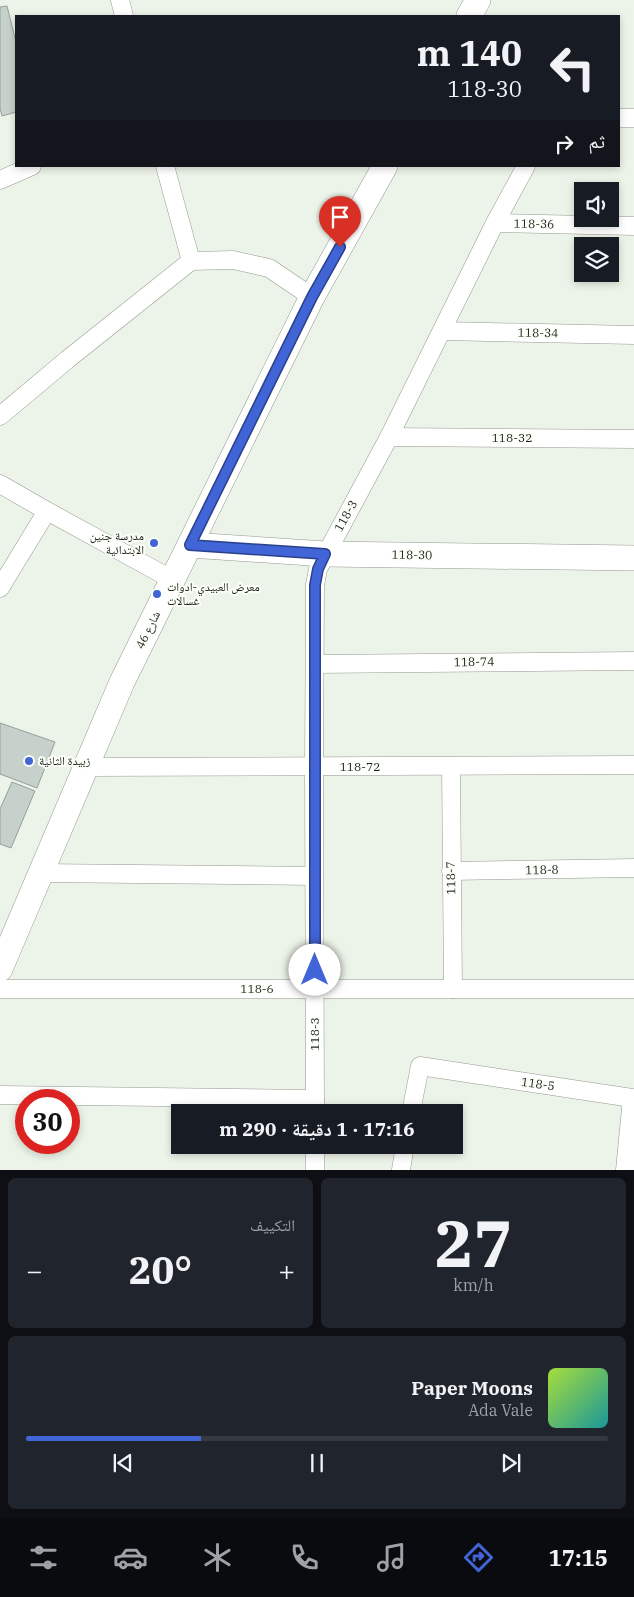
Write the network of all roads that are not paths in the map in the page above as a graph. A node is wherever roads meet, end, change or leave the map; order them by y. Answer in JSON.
{"nodes":[{"id":1,"x":120,"y":0,"type":"edge"},
{"id":2,"x":478,"y":0,"type":"edge"},
{"id":3,"x":124,"y":15,"type":"edge"},
{"id":4,"x":470,"y":15,"type":"edge"},
{"id":5,"x":620,"y":118,"type":"edge"},
{"id":6,"x":634,"y":118,"type":"edge"},
{"id":7,"x":30,"y":167,"type":"edge"},
{"id":8,"x":165,"y":167,"type":"edge"},
{"id":9,"x":384,"y":167,"type":"edge"},
{"id":10,"x":525,"y":167,"type":"edge"},
{"id":11,"x":0,"y":180,"type":"edge"},
{"id":12,"x":495,"y":223,"type":"junction"},
{"id":13,"x":634,"y":226,"type":"edge"},
{"id":14,"x":191,"y":262,"type":"junction"},
{"id":15,"x":312,"y":297,"type":"junction"},
{"id":16,"x":442,"y":331,"type":"junction"},
{"id":17,"x":634,"y":335,"type":"edge"},
{"id":18,"x":0,"y":416,"type":"edge"},
{"id":19,"x":389,"y":437,"type":"junction"},
{"id":20,"x":634,"y":439,"type":"edge"},
{"id":21,"x":0,"y":484,"type":"edge"},
{"id":22,"x":47,"y":511,"type":"junction"},
{"id":23,"x":190,"y":545,"type":"junction"},
{"id":24,"x":325,"y":554,"type":"junction"},
{"id":25,"x":634,"y":558,"type":"edge"},
{"id":26,"x":173,"y":580,"type":"junction"},
{"id":27,"x":0,"y":588,"type":"edge"},
{"id":28,"x":634,"y":661,"type":"edge"},
{"id":29,"x":314,"y":664,"type":"junction"},
{"id":30,"x":634,"y":765,"type":"edge"},
{"id":31,"x":451,"y":766,"type":"junction"},
{"id":32,"x":86,"y":767,"type":"junction"},
{"id":33,"x":314,"y":767,"type":"junction"},
{"id":34,"x":634,"y":868,"type":"edge"},
{"id":35,"x":451,"y":871,"type":"junction"},
{"id":36,"x":41,"y":872,"type":"junction"},
{"id":37,"x":314,"y":876,"type":"junction"},
{"id":38,"x":0,"y":969,"type":"edge"},
{"id":39,"x":0,"y":989,"type":"edge"},
{"id":40,"x":315,"y":989,"type":"junction"},
{"id":41,"x":453,"y":989,"type":"junction"},
{"id":42,"x":634,"y":989,"type":"edge"},
{"id":43,"x":0,"y":1095,"type":"edge"},
{"id":44,"x":258,"y":1104,"type":"edge"},
{"id":45,"x":315,"y":1104,"type":"edge"},
{"id":46,"x":413,"y":1104,"type":"edge"},
{"id":47,"x":315,"y":1154,"type":"edge"},
{"id":48,"x":404,"y":1154,"type":"edge"},
{"id":49,"x":315,"y":1170,"type":"edge"},
{"id":50,"x":401,"y":1170,"type":"edge"},
{"id":51,"x":625,"y":1170,"type":"edge"}],
"edges":[{"from":1,"to":3,"type":"street"},
{"from":2,"to":4,"type":"main road"},
{"from":5,"to":6,"type":"street"},
{"from":7,"to":11,"type":"street"},
{"from":8,"to":14,"type":"street"},
{"from":9,"to":15,"type":"main road","name":"شارع 46"},
{"from":10,"to":12,"type":"street","name":"118-3"},
{"from":12,"to":13,"type":"street","name":"118-36"},
{"from":12,"to":16,"type":"street","name":"118-3"},
{"from":14,"to":15,"type":"street"},
{"from":14,"to":18,"type":"street"},
{"from":15,"to":23,"type":"main road","name":"شارع 46"},
{"from":16,"to":17,"type":"street","name":"118-34"},
{"from":16,"to":19,"type":"street","name":"118-3"},
{"from":19,"to":20,"type":"street","name":"118-32"},
{"from":19,"to":24,"type":"street","name":"118-3"},
{"from":21,"to":22,"type":"street"},
{"from":22,"to":26,"type":"street"},
{"from":22,"to":27,"type":"street"},
{"from":23,"to":24,"type":"main road","name":"118-30"},
{"from":23,"to":26,"type":"main road","name":"شارع 46"},
{"from":24,"to":25,"type":"main road","name":"118-30"},
{"from":24,"to":29,"type":"street","name":"118-3"},
{"from":26,"to":32,"type":"main road","name":"شارع 46"},
{"from":28,"to":29,"type":"street","name":"118-74"},
{"from":29,"to":33,"type":"street","name":"118-3"},
{"from":30,"to":31,"type":"street","name":"118-72"},
{"from":31,"to":33,"type":"street","name":"118-72"},
{"from":31,"to":35,"type":"street","name":"118-7"},
{"from":32,"to":33,"type":"street","name":"118-72"},
{"from":32,"to":36,"type":"main road","name":"شارع 46"},
{"from":33,"to":37,"type":"street","name":"118-3"},
{"from":34,"to":35,"type":"street","name":"118-8"},
{"from":35,"to":41,"type":"street","name":"118-7"},
{"from":36,"to":37,"type":"street"},
{"from":36,"to":38,"type":"main road","name":"شارع 46"},
{"from":37,"to":40,"type":"street","name":"118-3"},
{"from":39,"to":40,"type":"street","name":"118-6"},
{"from":40,"to":41,"type":"street","name":"118-6"},
{"from":40,"to":45,"type":"street","name":"118-3"},
{"from":41,"to":42,"type":"street","name":"118-6"},
{"from":43,"to":44,"type":"street"},
{"from":46,"to":51,"type":"street","name":"118-5"},
{"from":47,"to":49,"type":"street"},
{"from":48,"to":50,"type":"street"}]}
